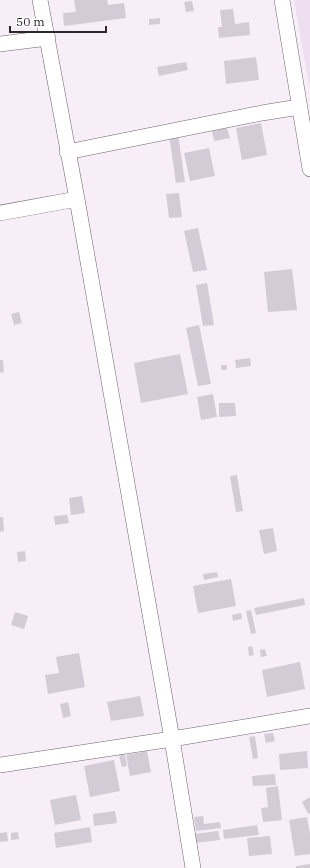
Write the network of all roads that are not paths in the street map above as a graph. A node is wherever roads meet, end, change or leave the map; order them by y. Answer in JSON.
{"nodes":[{"id":1,"x":40,"y":0,"type":"edge"},
{"id":2,"x":282,"y":0,"type":"edge"},
{"id":3,"x":48,"y":38,"type":"junction"},
{"id":4,"x":0,"y":44,"type":"edge"},
{"id":5,"x":299,"y":107,"type":"junction"},
{"id":6,"x":67,"y":152,"type":"junction"},
{"id":7,"x":310,"y":169,"type":"edge"},
{"id":8,"x":77,"y":199,"type":"junction"},
{"id":9,"x":0,"y":213,"type":"edge"},
{"id":10,"x":310,"y":716,"type":"edge"},
{"id":11,"x":172,"y":739,"type":"junction"},
{"id":12,"x":0,"y":765,"type":"edge"},
{"id":13,"x":192,"y":868,"type":"edge"}],
"edges":[{"from":1,"to":3,"type":"street"},
{"from":2,"to":5,"type":"street"},
{"from":3,"to":4,"type":"street"},
{"from":3,"to":6,"type":"street"},
{"from":5,"to":6,"type":"street"},
{"from":5,"to":7,"type":"street"},
{"from":6,"to":8,"type":"street"},
{"from":8,"to":9,"type":"street"},
{"from":8,"to":11,"type":"street"},
{"from":10,"to":11,"type":"street"},
{"from":11,"to":12,"type":"street"},
{"from":11,"to":13,"type":"street"}]}
